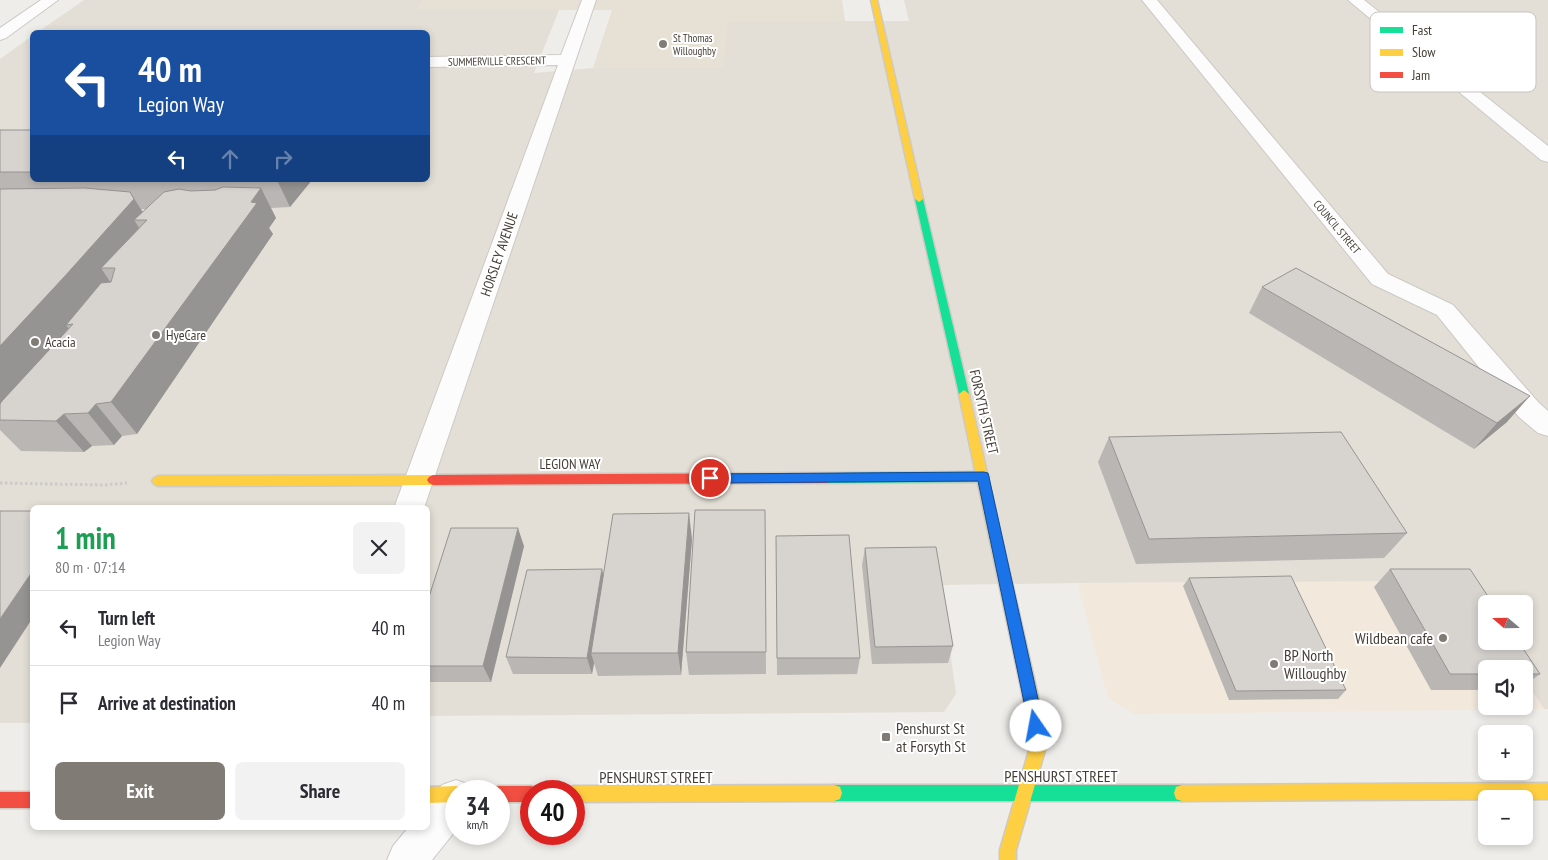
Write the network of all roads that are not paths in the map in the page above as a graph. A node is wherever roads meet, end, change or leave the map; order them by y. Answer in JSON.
{"nodes":[{"id":1,"x":51,"y":0,"type":"edge"},
{"id":2,"x":589,"y":0,"type":"edge"},
{"id":3,"x":874,"y":0,"type":"edge"},
{"id":4,"x":1149,"y":0,"type":"edge"},
{"id":5,"x":1355,"y":0,"type":"edge"},
{"id":6,"x":1370,"y":12,"type":"edge"},
{"id":7,"x":0,"y":35,"type":"edge"},
{"id":8,"x":567,"y":60,"type":"junction"},
{"id":9,"x":430,"y":62,"type":"edge"},
{"id":10,"x":1469,"y":92,"type":"edge"},
{"id":11,"x":1548,"y":156,"type":"edge"},
{"id":12,"x":1548,"y":426,"type":"edge"},
{"id":13,"x":984,"y":477,"type":"junction"},
{"id":14,"x":419,"y":480,"type":"junction"},
{"id":15,"x":158,"y":481,"type":"road end"},
{"id":16,"x":410,"y":505,"type":"edge"},
{"id":17,"x":1548,"y":791,"type":"edge"},
{"id":18,"x":1026,"y":792,"type":"junction"},
{"id":19,"x":445,"y":794,"type":"edge"},
{"id":20,"x":585,"y":794,"type":"edge"},
{"id":21,"x":430,"y":795,"type":"edge"},
{"id":22,"x":0,"y":800,"type":"edge"},
{"id":23,"x":30,"y":800,"type":"edge"},
{"id":24,"x":445,"y":813,"type":"edge"},
{"id":25,"x":407,"y":860,"type":"edge"},
{"id":26,"x":1008,"y":860,"type":"edge"}],
"edges":[{"from":1,"to":7,"type":"street"},
{"from":2,"to":8,"type":"street","name":"HORSLEY AVENUE"},
{"from":3,"to":13,"type":"street","name":"FORSYTH STREET"},
{"from":4,"to":12,"type":"street","name":"COUNCIL STREET"},
{"from":5,"to":6,"type":"street"},
{"from":8,"to":9,"type":"street","name":"SUMMERVILLE CRESCENT"},
{"from":8,"to":14,"type":"street","name":"HORSLEY AVENUE"},
{"from":10,"to":11,"type":"street"},
{"from":13,"to":14,"type":"street","name":"LEGION WAY"},
{"from":13,"to":18,"type":"street","name":"FORSYTH STREET"},
{"from":14,"to":15,"type":"street","name":"LEGION WAY"},
{"from":14,"to":16,"type":"street","name":"HORSLEY AVENUE"},
{"from":17,"to":18,"type":"street","name":"PENSHURST STREET"},
{"from":18,"to":20,"type":"street","name":"PENSHURST STREET"},
{"from":18,"to":26,"type":"street","name":"FORSYTH STREET"},
{"from":19,"to":21,"type":"street"},
{"from":22,"to":23,"type":"street"},
{"from":24,"to":25,"type":"street"}]}
